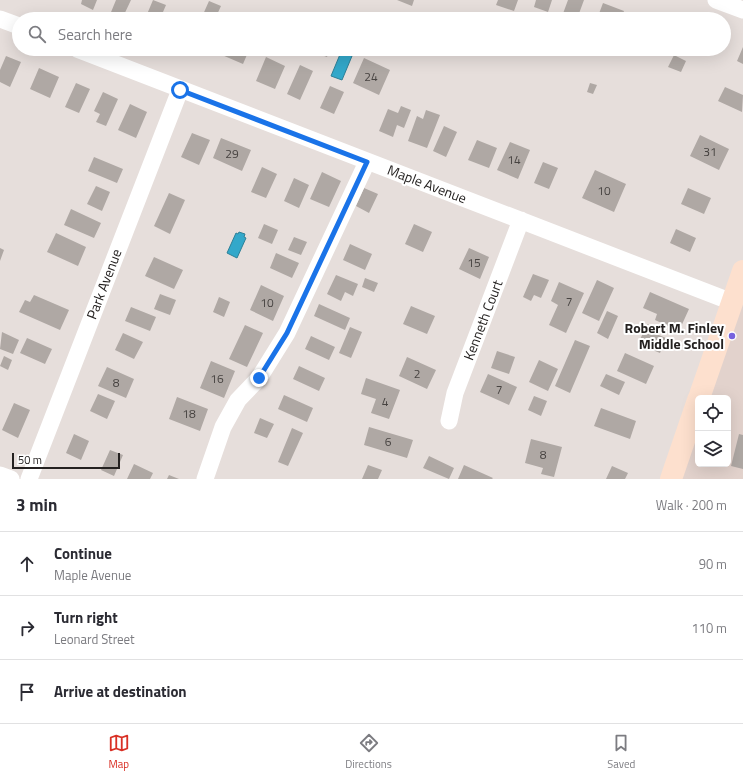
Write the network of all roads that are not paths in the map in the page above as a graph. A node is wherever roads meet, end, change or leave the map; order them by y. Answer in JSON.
{"nodes":[{"id":1,"x":716,"y":0,"type":"edge"},
{"id":2,"x":743,"y":10,"type":"edge"},
{"id":3,"x":0,"y":19,"type":"edge"},
{"id":4,"x":12,"y":23,"type":"edge"},
{"id":5,"x":95,"y":56,"type":"edge"},
{"id":6,"x":180,"y":90,"type":"junction"},
{"id":7,"x":367,"y":162,"type":"junction"},
{"id":8,"x":521,"y":220,"type":"junction"},
{"id":9,"x":743,"y":271,"type":"edge"},
{"id":10,"x":732,"y":302,"type":"junction"},
{"id":11,"x":699,"y":395,"type":"edge"},
{"id":12,"x":695,"y":408,"type":"edge"},
{"id":13,"x":449,"y":421,"type":"dead end"},
{"id":14,"x":0,"y":475,"type":"edge"},
{"id":15,"x":11,"y":479,"type":"edge"},
{"id":16,"x":29,"y":479,"type":"edge"},
{"id":17,"x":206,"y":479,"type":"edge"},
{"id":18,"x":671,"y":479,"type":"edge"}],
"edges":[{"from":1,"to":2,"type":"street"},
{"from":3,"to":4,"type":"street"},
{"from":5,"to":6,"type":"street","name":"Maple Avenue"},
{"from":6,"to":7,"type":"street","name":"Maple Avenue"},
{"from":6,"to":16,"type":"street","name":"Park Avenue"},
{"from":7,"to":8,"type":"street","name":"Maple Avenue"},
{"from":7,"to":17,"type":"street"},
{"from":8,"to":10,"type":"street","name":"Maple Avenue"},
{"from":8,"to":13,"type":"street","name":"Kenneth Court"},
{"from":9,"to":10,"type":"street"},
{"from":10,"to":11,"type":"street"},
{"from":12,"to":18,"type":"street"},
{"from":14,"to":15,"type":"street"}]}
